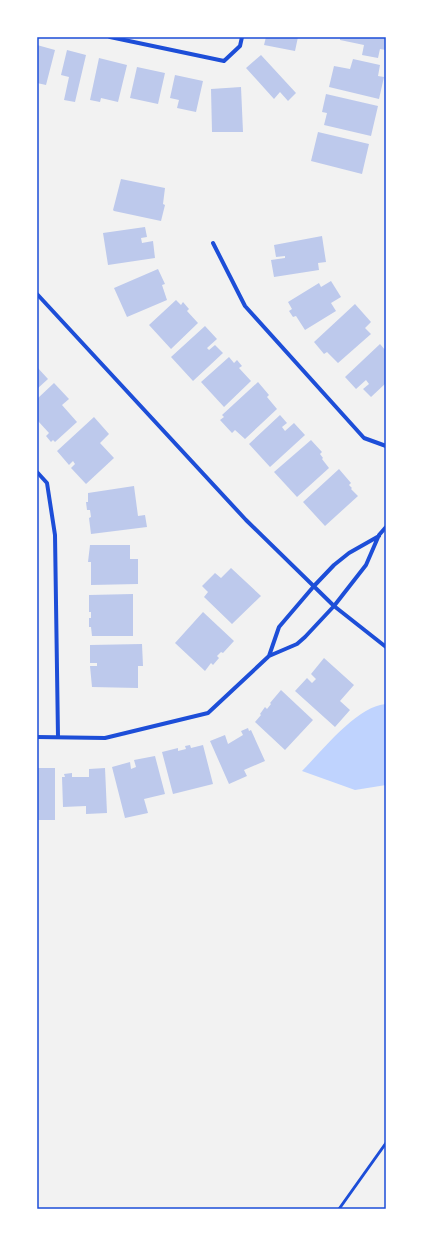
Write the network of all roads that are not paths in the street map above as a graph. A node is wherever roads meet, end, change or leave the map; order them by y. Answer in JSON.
{"nodes":[{"id":1,"x":110,"y":37,"type":"edge"},
{"id":2,"x":242,"y":37,"type":"edge"},
{"id":3,"x":213,"y":243,"type":"dead end"},
{"id":4,"x":37,"y":294,"type":"edge"},
{"id":5,"x":386,"y":446,"type":"edge"},
{"id":6,"x":37,"y":472,"type":"edge"},
{"id":7,"x":386,"y":527,"type":"edge"},
{"id":8,"x":379,"y":535,"type":"junction"},
{"id":9,"x":314,"y":586,"type":"junction"},
{"id":10,"x":334,"y":606,"type":"junction"},
{"id":11,"x":386,"y":647,"type":"edge"},
{"id":12,"x":269,"y":656,"type":"junction"},
{"id":13,"x":37,"y":737,"type":"edge"},
{"id":14,"x":58,"y":737,"type":"junction"},
{"id":15,"x":386,"y":1143,"type":"edge"},
{"id":16,"x":338,"y":1209,"type":"edge"}],
"edges":[{"from":1,"to":2,"type":"street"},
{"from":3,"to":5,"type":"street"},
{"from":4,"to":9,"type":"street"},
{"from":6,"to":14,"type":"street"},
{"from":7,"to":8,"type":"street"},
{"from":8,"to":9,"type":"street"},
{"from":8,"to":10,"type":"street"},
{"from":9,"to":10,"type":"street"},
{"from":9,"to":12,"type":"street"},
{"from":10,"to":11,"type":"street"},
{"from":10,"to":12,"type":"street"},
{"from":12,"to":14,"type":"street"},
{"from":13,"to":14,"type":"street"},
{"from":15,"to":16,"type":"lane"}]}
